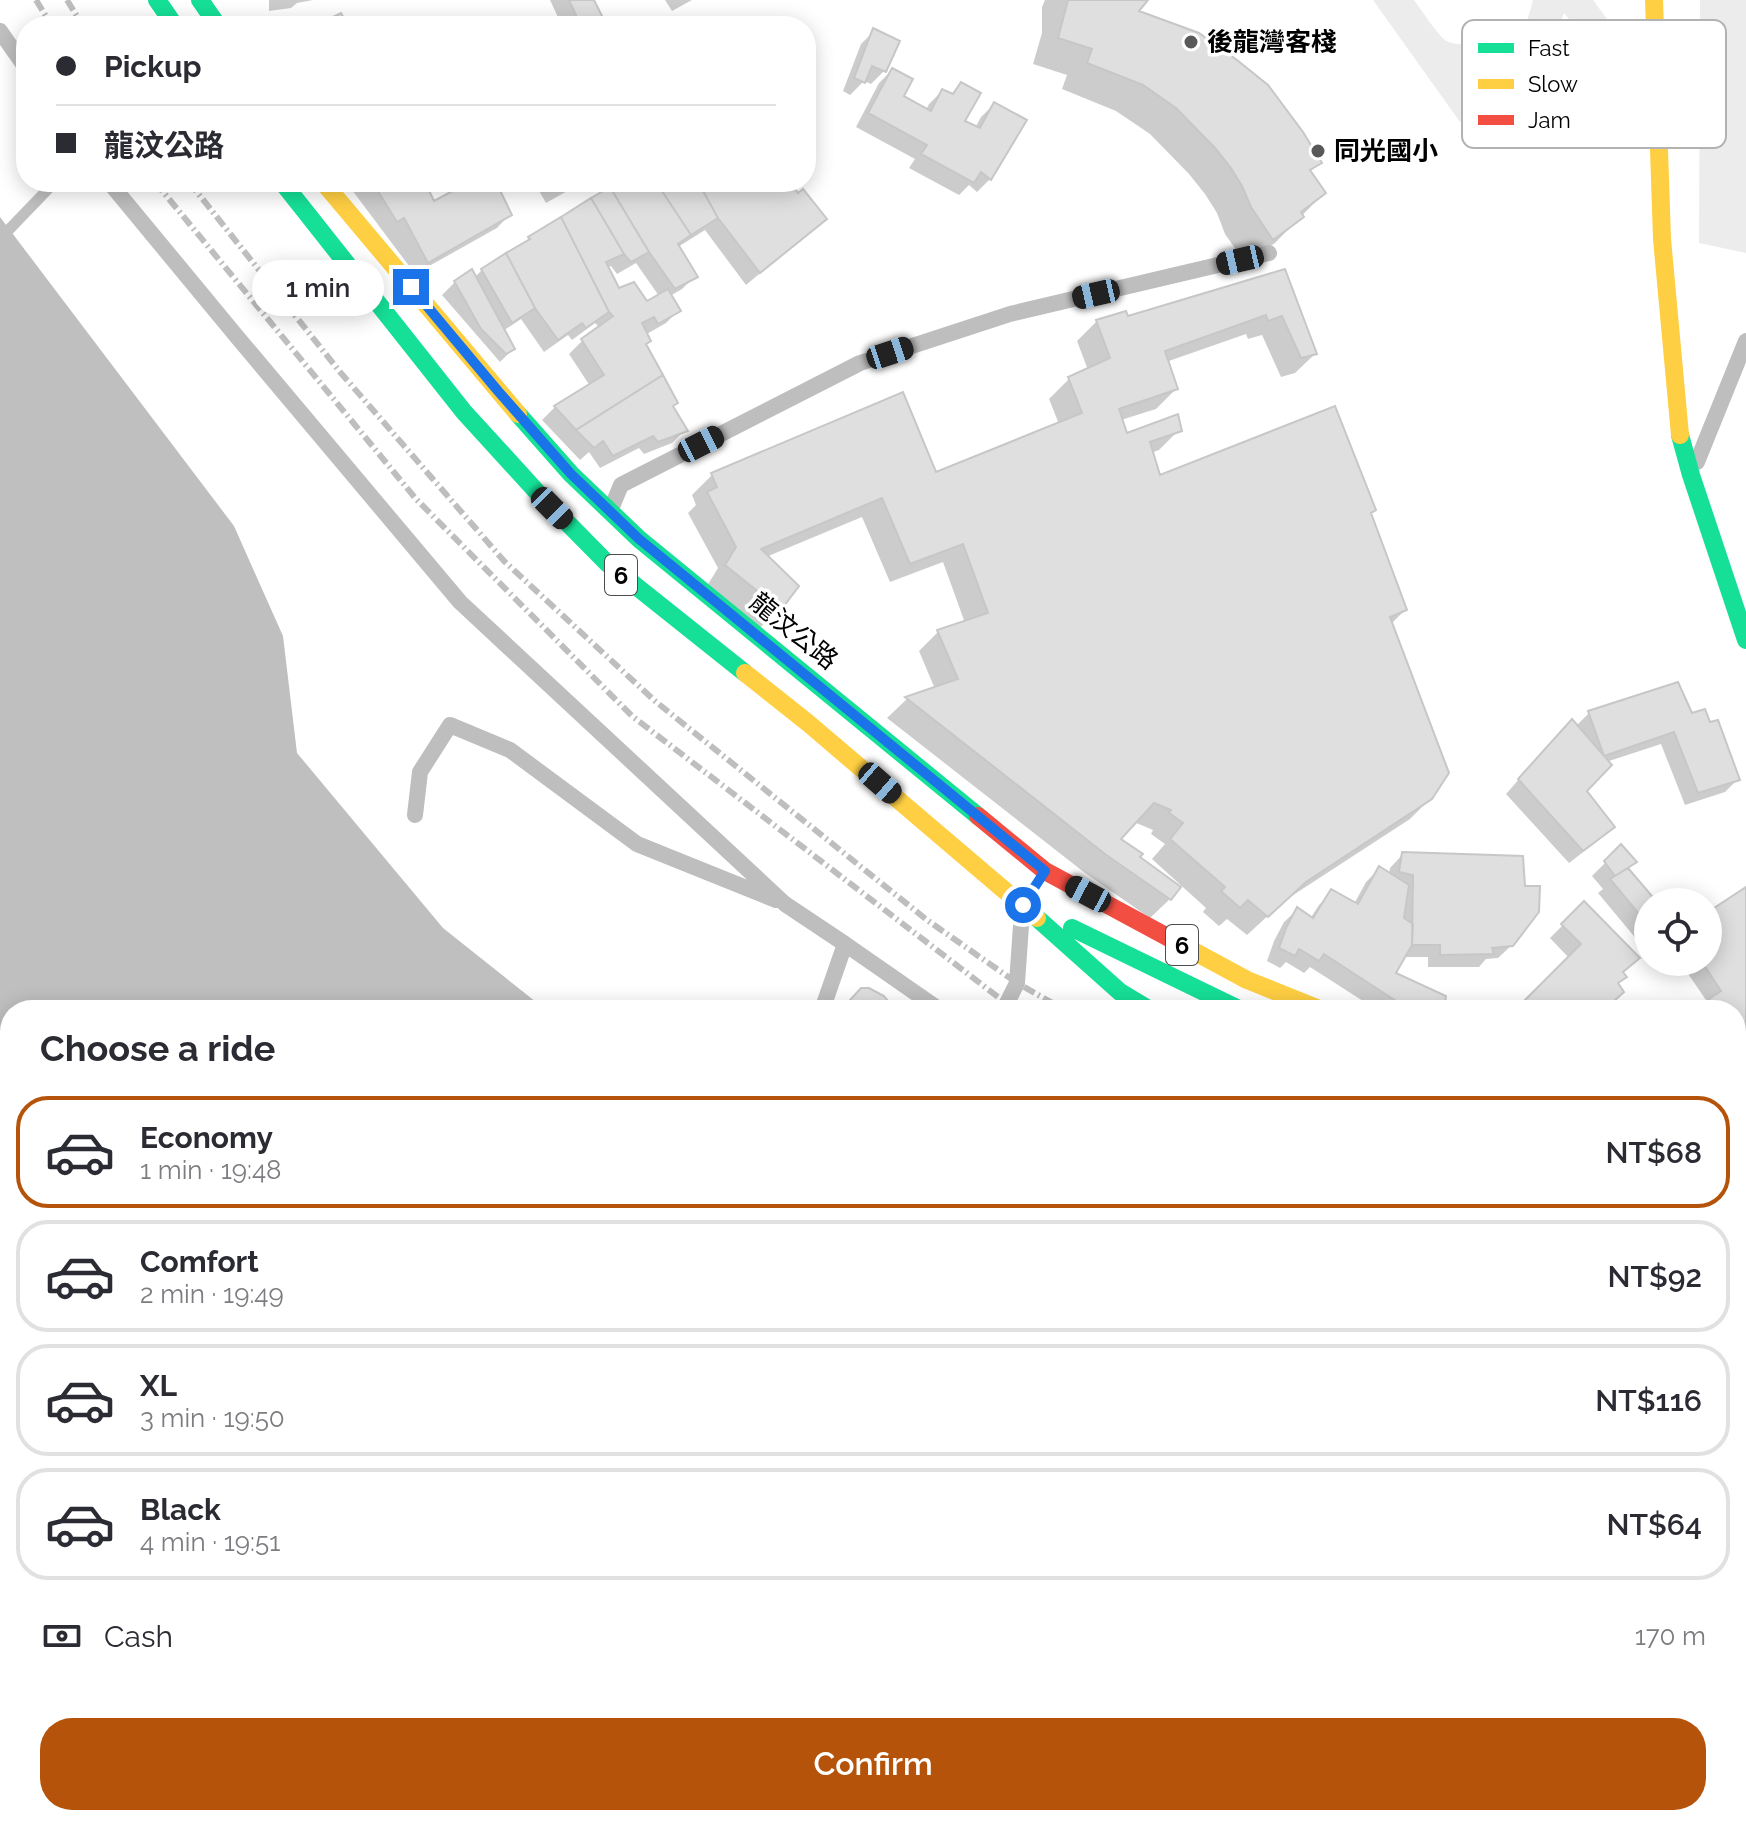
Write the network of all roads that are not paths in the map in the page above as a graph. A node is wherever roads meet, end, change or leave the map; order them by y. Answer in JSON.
{"nodes":[{"id":1,"x":1654,"y":0,"type":"edge"},
{"id":2,"x":1655,"y":20,"type":"edge"},
{"id":3,"x":0,"y":31,"type":"edge"},
{"id":4,"x":16,"y":54,"type":"edge"},
{"id":5,"x":1659,"y":148,"type":"edge"},
{"id":6,"x":117,"y":192,"type":"edge"},
{"id":7,"x":289,"y":192,"type":"edge"},
{"id":8,"x":331,"y":192,"type":"edge"},
{"id":9,"x":1269,"y":253,"type":"dead end"},
{"id":10,"x":1746,"y":341,"type":"edge"},
{"id":11,"x":1691,"y":475,"type":"junction"},
{"id":12,"x":597,"y":525,"type":"junction"},
{"id":13,"x":1746,"y":640,"type":"edge"},
{"id":14,"x":415,"y":815,"type":"dead end"},
{"id":15,"x":1034,"y":888,"type":"junction"},
{"id":16,"x":785,"y":904,"type":"junction"},
{"id":17,"x":845,"y":944,"type":"junction"},
{"id":18,"x":825,"y":1000,"type":"edge"},
{"id":19,"x":926,"y":1000,"type":"edge"},
{"id":20,"x":1008,"y":1000,"type":"edge"},
{"id":21,"x":1133,"y":1000,"type":"edge"},
{"id":22,"x":1224,"y":1000,"type":"edge"},
{"id":23,"x":1297,"y":1000,"type":"edge"}],
"edges":[{"from":1,"to":2,"type":"main road"},
{"from":3,"to":4,"type":"lane"},
{"from":5,"to":11,"type":"main road"},
{"from":6,"to":16,"type":"lane"},
{"from":7,"to":12,"type":"main road","name":"龍汶公路","number":"6"},
{"from":8,"to":12,"type":"main road","name":"龍汶公路","number":"6"},
{"from":9,"to":12,"type":"lane"},
{"from":10,"to":11,"type":"lane"},
{"from":11,"to":13,"type":"main road"},
{"from":12,"to":15,"type":"main road","name":"龍汶公路","number":"6"},
{"from":12,"to":15,"type":"main road","name":"龍汶公路","number":"6"},
{"from":14,"to":16,"type":"lane"},
{"from":15,"to":20,"type":"lane"},
{"from":15,"to":21,"type":"main road","name":"龍汶公路","number":"6"},
{"from":15,"to":22,"type":"main road"},
{"from":15,"to":23,"type":"main road","name":"龍汶公路","number":"6"},
{"from":16,"to":17,"type":"lane"},
{"from":17,"to":18,"type":"lane"},
{"from":17,"to":19,"type":"lane"}]}
